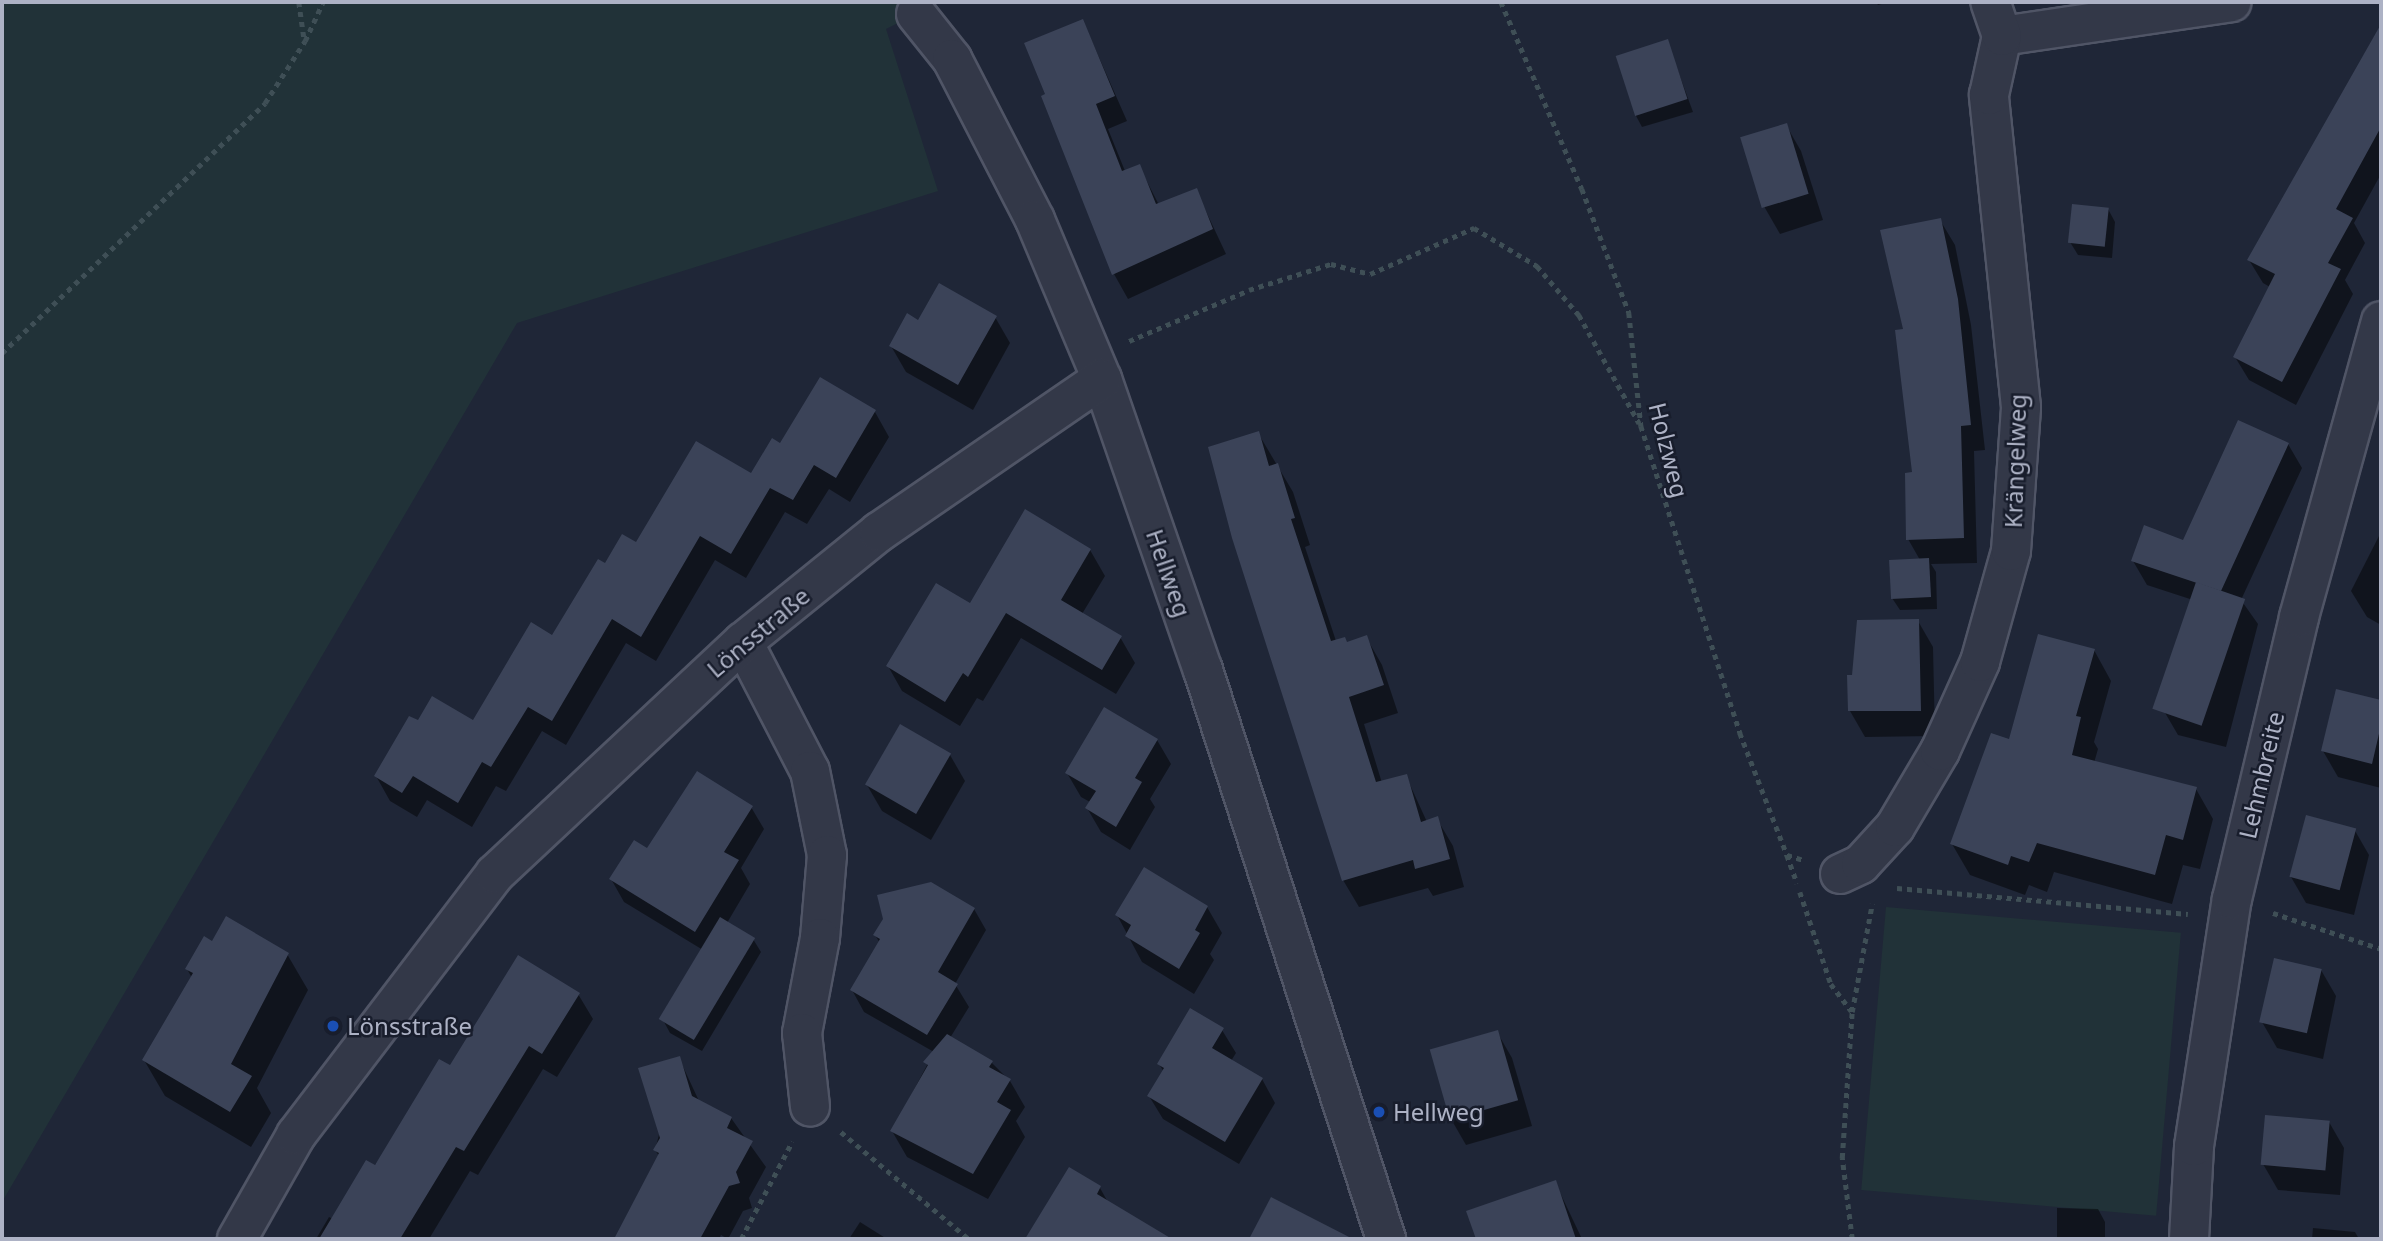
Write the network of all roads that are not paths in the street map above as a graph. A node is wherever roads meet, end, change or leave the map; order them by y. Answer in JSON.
{"nodes":[{"id":1,"x":2231,"y":2,"type":"edge"},
{"id":2,"x":916,"y":14,"type":"dead end"},
{"id":3,"x":1996,"y":19,"type":"edge"},
{"id":4,"x":2381,"y":321,"type":"edge"},
{"id":5,"x":1098,"y":369,"type":"junction"},
{"id":6,"x":743,"y":642,"type":"junction"},
{"id":7,"x":1859,"y":874,"type":"road end"},
{"id":8,"x":810,"y":1107,"type":"road end"},
{"id":9,"x":237,"y":1239,"type":"edge"},
{"id":10,"x":1386,"y":1239,"type":"edge"},
{"id":11,"x":2189,"y":1239,"type":"edge"}],
"edges":[{"from":1,"to":3,"type":"street"},
{"from":2,"to":5,"type":"street","name":"Hellweg"},
{"from":3,"to":7,"type":"street","name":"Krängelweg"},
{"from":4,"to":11,"type":"street","name":"Lehmbreite"},
{"from":5,"to":6,"type":"street","name":"Lönsstraße"},
{"from":5,"to":10,"type":"street","name":"Hellweg"},
{"from":6,"to":8,"type":"street"},
{"from":6,"to":9,"type":"street","name":"Lönsstraße"}]}
